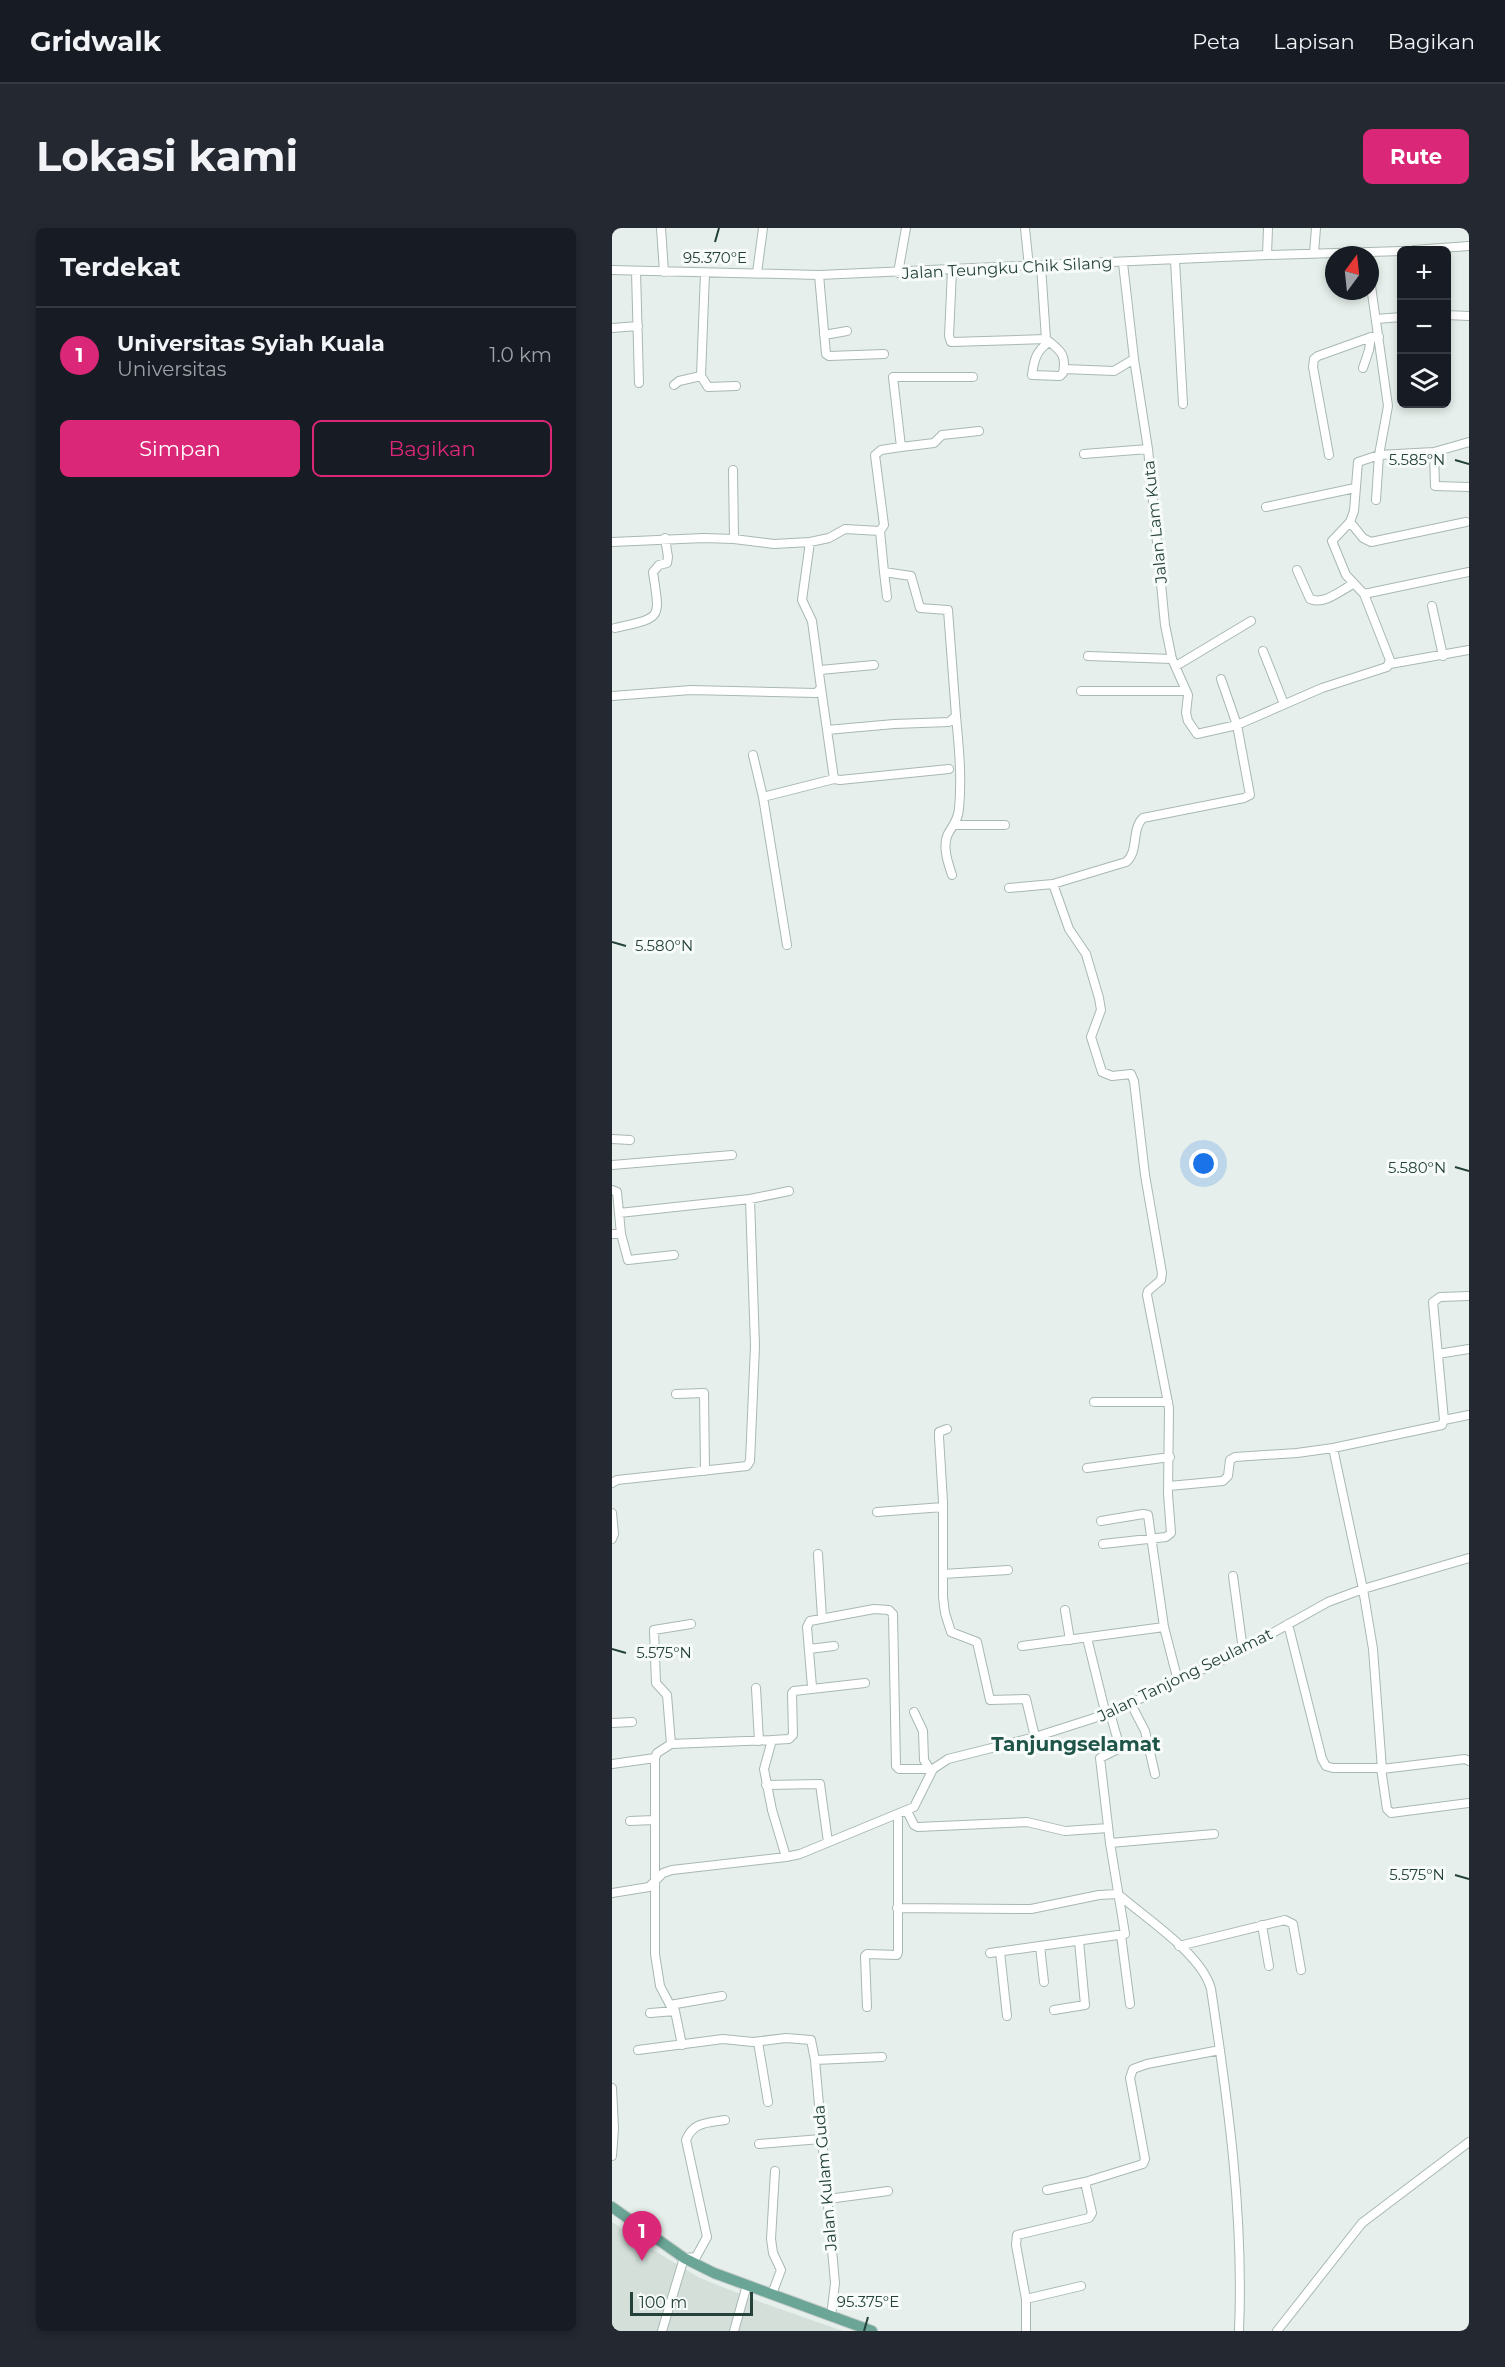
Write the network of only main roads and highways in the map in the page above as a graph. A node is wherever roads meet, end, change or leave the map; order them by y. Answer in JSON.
{"nodes":[{"id":1,"x":612,"y":2207,"type":"edge"},
{"id":2,"x":872,"y":2331,"type":"edge"}],
"edges":[{"from":1,"to":2,"type":"main road"}]}
